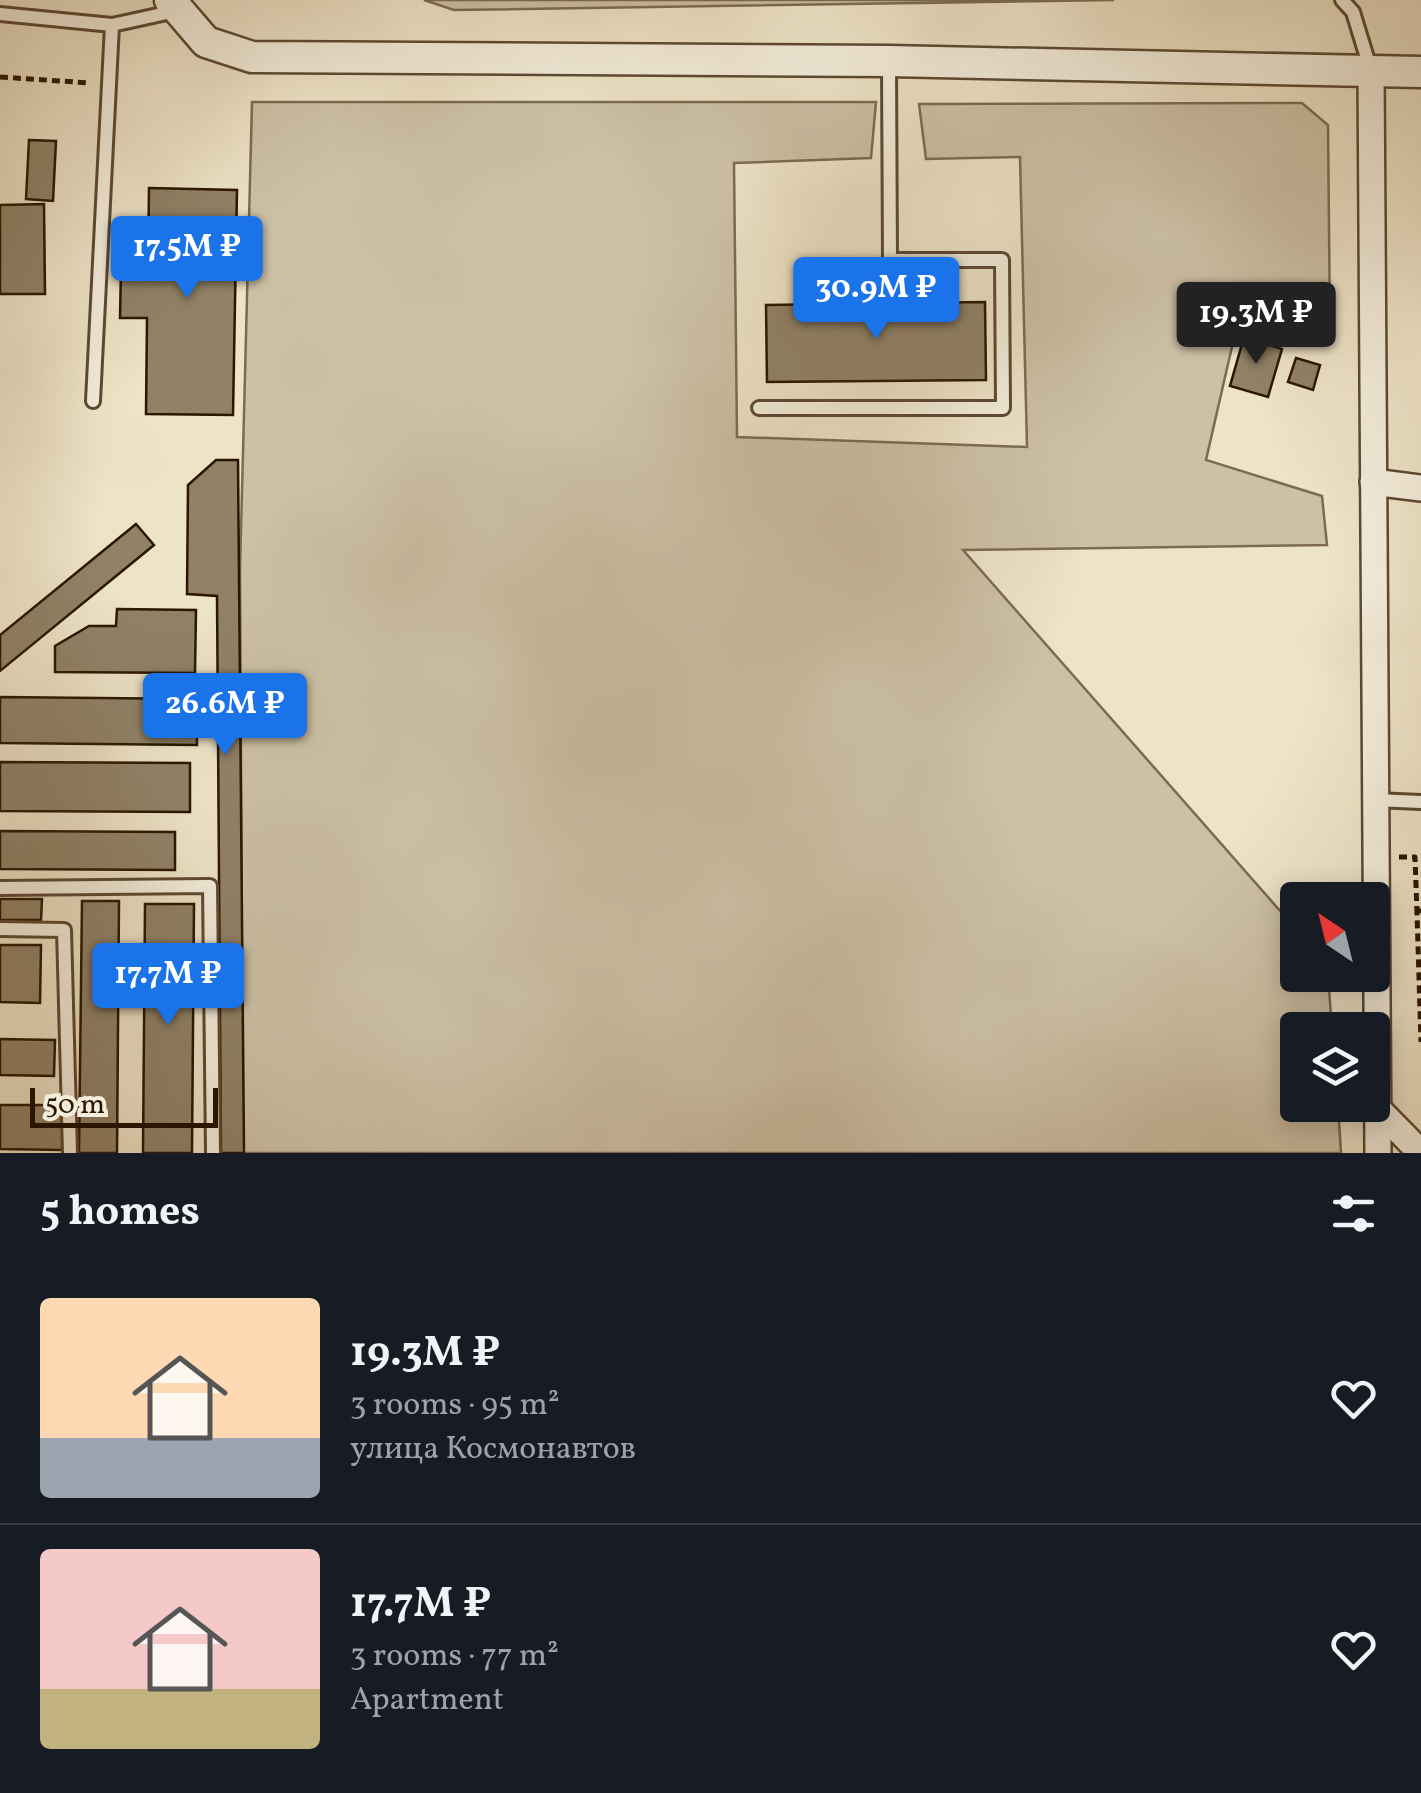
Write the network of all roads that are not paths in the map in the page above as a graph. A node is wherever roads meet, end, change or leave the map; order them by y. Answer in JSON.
{"nodes":[{"id":1,"x":1342,"y":0,"type":"edge"},
{"id":2,"x":174,"y":5,"type":"edge"},
{"id":3,"x":0,"y":14,"type":"edge"},
{"id":4,"x":112,"y":25,"type":"junction"},
{"id":5,"x":889,"y":61,"type":"junction"},
{"id":6,"x":1371,"y":71,"type":"junction"},
{"id":7,"x":1421,"y":72,"type":"edge"},
{"id":8,"x":93,"y":401,"type":"dead end"},
{"id":9,"x":759,"y":408,"type":"dead end"},
{"id":10,"x":1373,"y":482,"type":"junction"},
{"id":11,"x":1421,"y":488,"type":"edge"},
{"id":12,"x":1375,"y":800,"type":"junction"},
{"id":13,"x":1421,"y":802,"type":"edge"},
{"id":14,"x":0,"y":888,"type":"edge"},
{"id":15,"x":0,"y":929,"type":"edge"},
{"id":16,"x":1377,"y":1012,"type":"edge"},
{"id":17,"x":1390,"y":1121,"type":"edge"},
{"id":18,"x":1378,"y":1122,"type":"edge"},
{"id":19,"x":70,"y":1153,"type":"edge"},
{"id":20,"x":213,"y":1153,"type":"edge"},
{"id":21,"x":1378,"y":1153,"type":"edge"},
{"id":22,"x":1421,"y":1153,"type":"edge"}],
"edges":[{"from":1,"to":6,"type":"lane"},
{"from":2,"to":4,"type":"lane"},
{"from":2,"to":5,"type":"street"},
{"from":3,"to":4,"type":"lane"},
{"from":4,"to":8,"type":"lane"},
{"from":5,"to":6,"type":"street"},
{"from":5,"to":9,"type":"lane"},
{"from":6,"to":7,"type":"street"},
{"from":6,"to":10,"type":"street"},
{"from":10,"to":11,"type":"street"},
{"from":10,"to":12,"type":"street"},
{"from":12,"to":13,"type":"lane"},
{"from":12,"to":16,"type":"street"},
{"from":14,"to":20,"type":"lane"},
{"from":15,"to":19,"type":"lane"},
{"from":17,"to":22,"type":"street"},
{"from":18,"to":21,"type":"street"}]}
